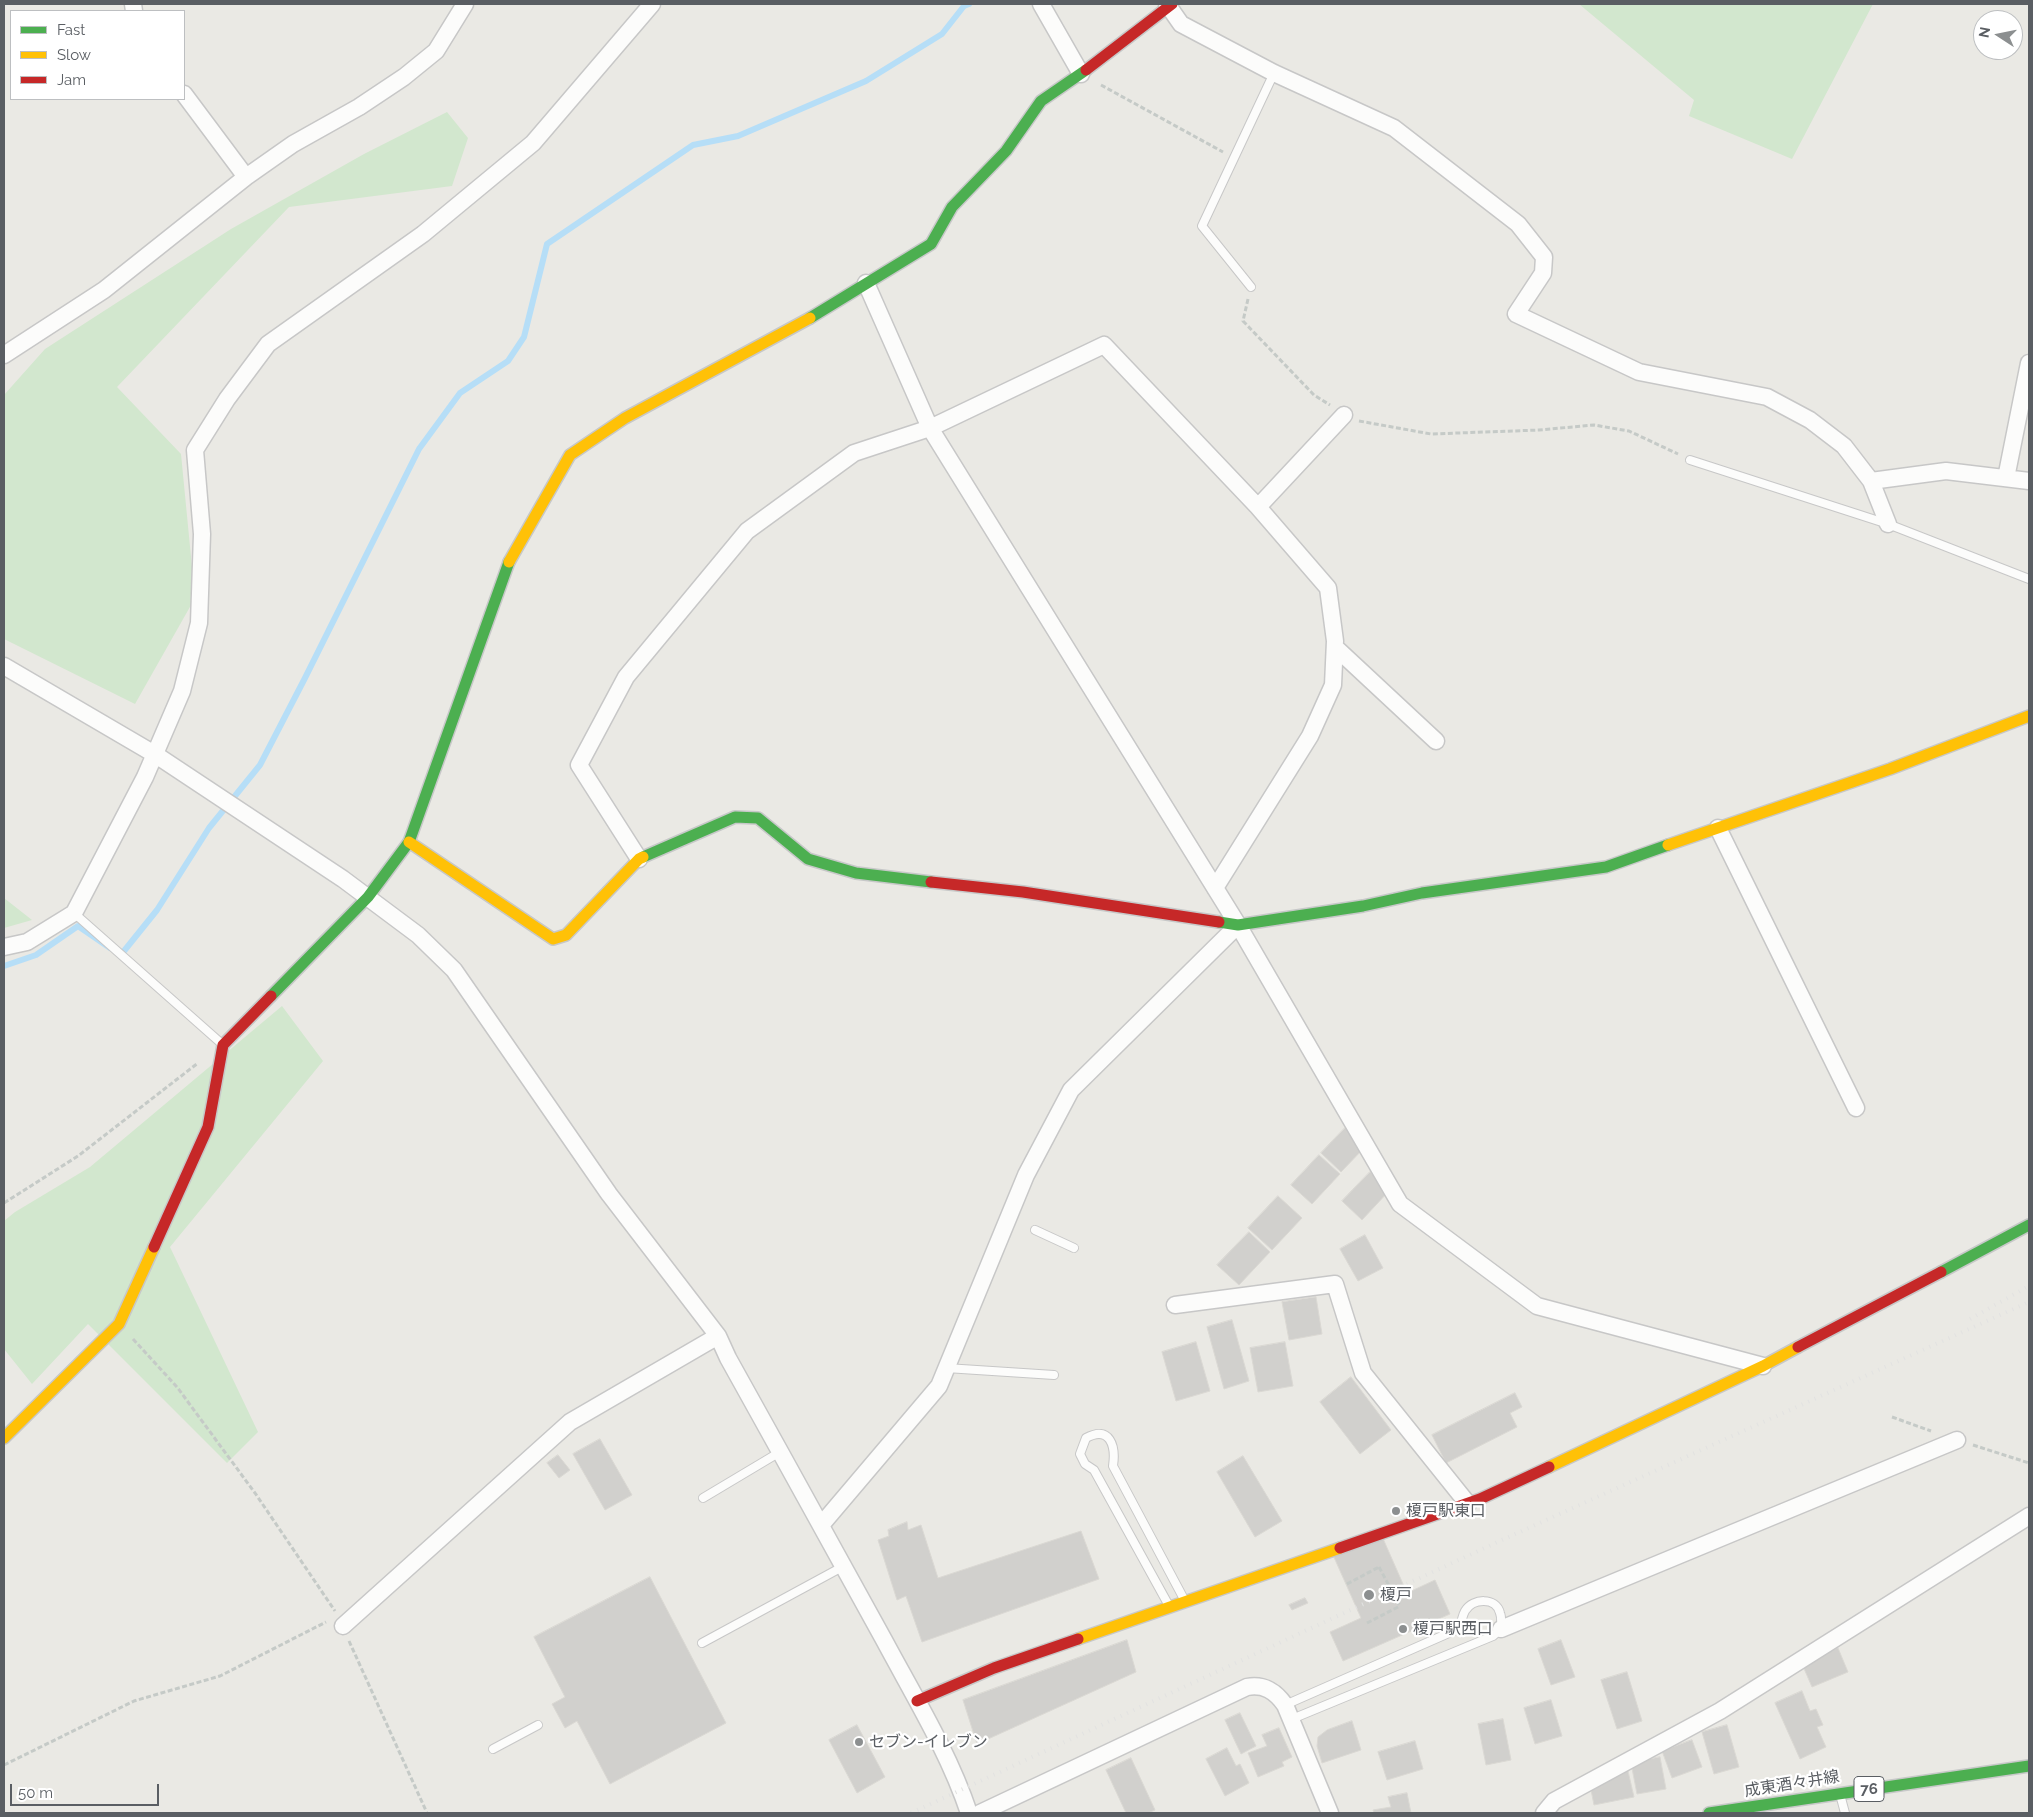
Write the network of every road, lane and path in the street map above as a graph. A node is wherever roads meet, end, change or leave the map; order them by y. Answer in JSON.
{"nodes":[{"id":1,"x":465,"y":4,"type":"edge"},
{"id":2,"x":652,"y":4,"type":"edge"},
{"id":3,"x":1041,"y":4,"type":"edge"},
{"id":4,"x":1170,"y":5,"type":"edge"},
{"id":5,"x":1274,"y":73,"type":"junction"},
{"id":6,"x":1081,"y":74,"type":"junction"},
{"id":7,"x":185,"y":95,"type":"edge"},
{"id":8,"x":1234,"y":158,"type":"junction"},
{"id":9,"x":246,"y":177,"type":"junction"},
{"id":10,"x":866,"y":283,"type":"junction"},
{"id":11,"x":1251,"y":287,"type":"joint"},
{"id":12,"x":4,"y":355,"type":"edge"},
{"id":13,"x":2029,"y":364,"type":"edge"},
{"id":14,"x":1344,"y":415,"type":"junction"},
{"id":15,"x":930,"y":428,"type":"junction"},
{"id":16,"x":1690,"y":460,"type":"joint"},
{"id":17,"x":2006,"y":478,"type":"junction"},
{"id":18,"x":1871,"y":481,"type":"junction"},
{"id":19,"x":2029,"y":481,"type":"edge"},
{"id":20,"x":1258,"y":507,"type":"junction"},
{"id":21,"x":1888,"y":524,"type":"junction"},
{"id":22,"x":2029,"y":580,"type":"edge"},
{"id":23,"x":1335,"y":648,"type":"junction"},
{"id":24,"x":4,"y":666,"type":"edge"},
{"id":25,"x":2029,"y":716,"type":"edge"},
{"id":26,"x":1436,"y":741,"type":"dead end"},
{"id":27,"x":156,"y":755,"type":"junction"},
{"id":28,"x":1718,"y":828,"type":"junction"},
{"id":29,"x":410,"y":842,"type":"junction"},
{"id":30,"x":639,"y":859,"type":"junction"},
{"id":31,"x":1215,"y":888,"type":"junction"},
{"id":32,"x":368,"y":897,"type":"junction"},
{"id":33,"x":74,"y":913,"type":"junction"},
{"id":34,"x":1238,"y":925,"type":"junction"},
{"id":35,"x":4,"y":947,"type":"edge"},
{"id":36,"x":223,"y":1045,"type":"junction"},
{"id":37,"x":200,"y":1062,"type":"dead end"},
{"id":38,"x":1856,"y":1108,"type":"dead end"},
{"id":39,"x":4,"y":1203,"type":"edge"},
{"id":40,"x":2029,"y":1225,"type":"edge"},
{"id":41,"x":1035,"y":1230,"type":"dead end"},
{"id":42,"x":1074,"y":1248,"type":"dead end"},
{"id":43,"x":1175,"y":1305,"type":"dead end"},
{"id":44,"x":119,"y":1324,"type":"junction"},
{"id":45,"x":718,"y":1336,"type":"junction"},
{"id":46,"x":1763,"y":1366,"type":"junction"},
{"id":47,"x":946,"y":1368,"type":"junction"},
{"id":48,"x":1054,"y":1375,"type":"dead end"},
{"id":49,"x":4,"y":1438,"type":"edge"},
{"id":50,"x":1957,"y":1440,"type":"dead end"},
{"id":51,"x":780,"y":1452,"type":"junction"},
{"id":52,"x":703,"y":1498,"type":"dead end"},
{"id":53,"x":1468,"y":1504,"type":"junction"},
{"id":54,"x":2029,"y":1516,"type":"edge"},
{"id":55,"x":822,"y":1524,"type":"junction"},
{"id":56,"x":844,"y":1566,"type":"junction"},
{"id":57,"x":1347,"y":1584,"type":"dead end"},
{"id":58,"x":1185,"y":1601,"type":"junction"},
{"id":59,"x":1169,"y":1606,"type":"junction"},
{"id":60,"x":340,"y":1621,"type":"junction"},
{"id":61,"x":1367,"y":1624,"type":"dead end"},
{"id":62,"x":1501,"y":1630,"type":"junction"},
{"id":63,"x":702,"y":1643,"type":"dead end"},
{"id":64,"x":917,"y":1701,"type":"junction"},
{"id":65,"x":1289,"y":1712,"type":"junction"},
{"id":66,"x":538,"y":1725,"type":"dead end"},
{"id":67,"x":493,"y":1749,"type":"dead end"},
{"id":68,"x":4,"y":1765,"type":"edge"},
{"id":69,"x":2029,"y":1766,"type":"edge"},
{"id":70,"x":1840,"y":1793,"type":"junction"},
{"id":71,"x":427,"y":1813,"type":"edge"},
{"id":72,"x":970,"y":1813,"type":"edge"},
{"id":73,"x":980,"y":1813,"type":"edge"},
{"id":74,"x":1330,"y":1813,"type":"edge"},
{"id":75,"x":1544,"y":1813,"type":"edge"},
{"id":76,"x":1709,"y":1813,"type":"edge"},
{"id":77,"x":1845,"y":1813,"type":"edge"}],
"edges":[{"from":1,"to":9,"type":"street"},
{"from":2,"to":27,"type":"street"},
{"from":3,"to":6,"type":"street"},
{"from":4,"to":5,"type":"street"},
{"from":4,"to":6,"type":"street"},
{"from":5,"to":8,"type":"lane"},
{"from":5,"to":18,"type":"street"},
{"from":6,"to":8,"type":"path"},
{"from":6,"to":10,"type":"street"},
{"from":7,"to":9,"type":"street"},
{"from":8,"to":11,"type":"lane"},
{"from":9,"to":12,"type":"street"},
{"from":10,"to":15,"type":"street"},
{"from":10,"to":29,"type":"street"},
{"from":11,"to":14,"type":"path"},
{"from":13,"to":17,"type":"street"},
{"from":14,"to":16,"type":"path"},
{"from":14,"to":20,"type":"street"},
{"from":15,"to":20,"type":"street"},
{"from":15,"to":30,"type":"street"},
{"from":15,"to":31,"type":"street"},
{"from":16,"to":21,"type":"lane"},
{"from":17,"to":18,"type":"street"},
{"from":17,"to":19,"type":"street"},
{"from":18,"to":21,"type":"street"},
{"from":20,"to":23,"type":"street"},
{"from":21,"to":22,"type":"lane"},
{"from":23,"to":26,"type":"street"},
{"from":23,"to":31,"type":"street"},
{"from":24,"to":27,"type":"street"},
{"from":25,"to":28,"type":"street"},
{"from":27,"to":32,"type":"street"},
{"from":27,"to":33,"type":"street"},
{"from":28,"to":34,"type":"street"},
{"from":28,"to":38,"type":"street"},
{"from":29,"to":30,"type":"street"},
{"from":29,"to":32,"type":"street"},
{"from":30,"to":34,"type":"street"},
{"from":31,"to":34,"type":"street"},
{"from":32,"to":36,"type":"street"},
{"from":32,"to":45,"type":"street"},
{"from":33,"to":35,"type":"street"},
{"from":33,"to":36,"type":"lane"},
{"from":34,"to":46,"type":"street"},
{"from":34,"to":47,"type":"street"},
{"from":36,"to":44,"type":"street"},
{"from":37,"to":39,"type":"path"},
{"from":40,"to":46,"type":"street"},
{"from":41,"to":42,"type":"lane"},
{"from":43,"to":53,"type":"street"},
{"from":44,"to":49,"type":"street"},
{"from":44,"to":60,"type":"path"},
{"from":45,"to":51,"type":"street"},
{"from":45,"to":60,"type":"street"},
{"from":46,"to":53,"type":"street"},
{"from":47,"to":48,"type":"lane"},
{"from":47,"to":55,"type":"street"},
{"from":50,"to":62,"type":"street"},
{"from":51,"to":52,"type":"lane"},
{"from":51,"to":55,"type":"street"},
{"from":53,"to":58,"type":"street"},
{"from":54,"to":75,"type":"street"},
{"from":55,"to":56,"type":"street"},
{"from":56,"to":63,"type":"lane"},
{"from":56,"to":64,"type":"street"},
{"from":57,"to":61,"type":"path","bridge":true},
{"from":58,"to":59,"type":"street"},
{"from":58,"to":59,"type":"lane"},
{"from":59,"to":64,"type":"street"},
{"from":60,"to":68,"type":"path"},
{"from":60,"to":71,"type":"path"},
{"from":62,"to":65,"type":"lane"},
{"from":62,"to":65,"type":"lane"},
{"from":64,"to":72,"type":"street"},
{"from":65,"to":73,"type":"street"},
{"from":65,"to":74,"type":"street"},
{"from":66,"to":67,"type":"lane"},
{"from":69,"to":70,"type":"street","name":"成東酒々井線","number":"76"},
{"from":70,"to":76,"type":"street","name":"成東酒々井線","number":"76"},
{"from":70,"to":77,"type":"lane"}]}
